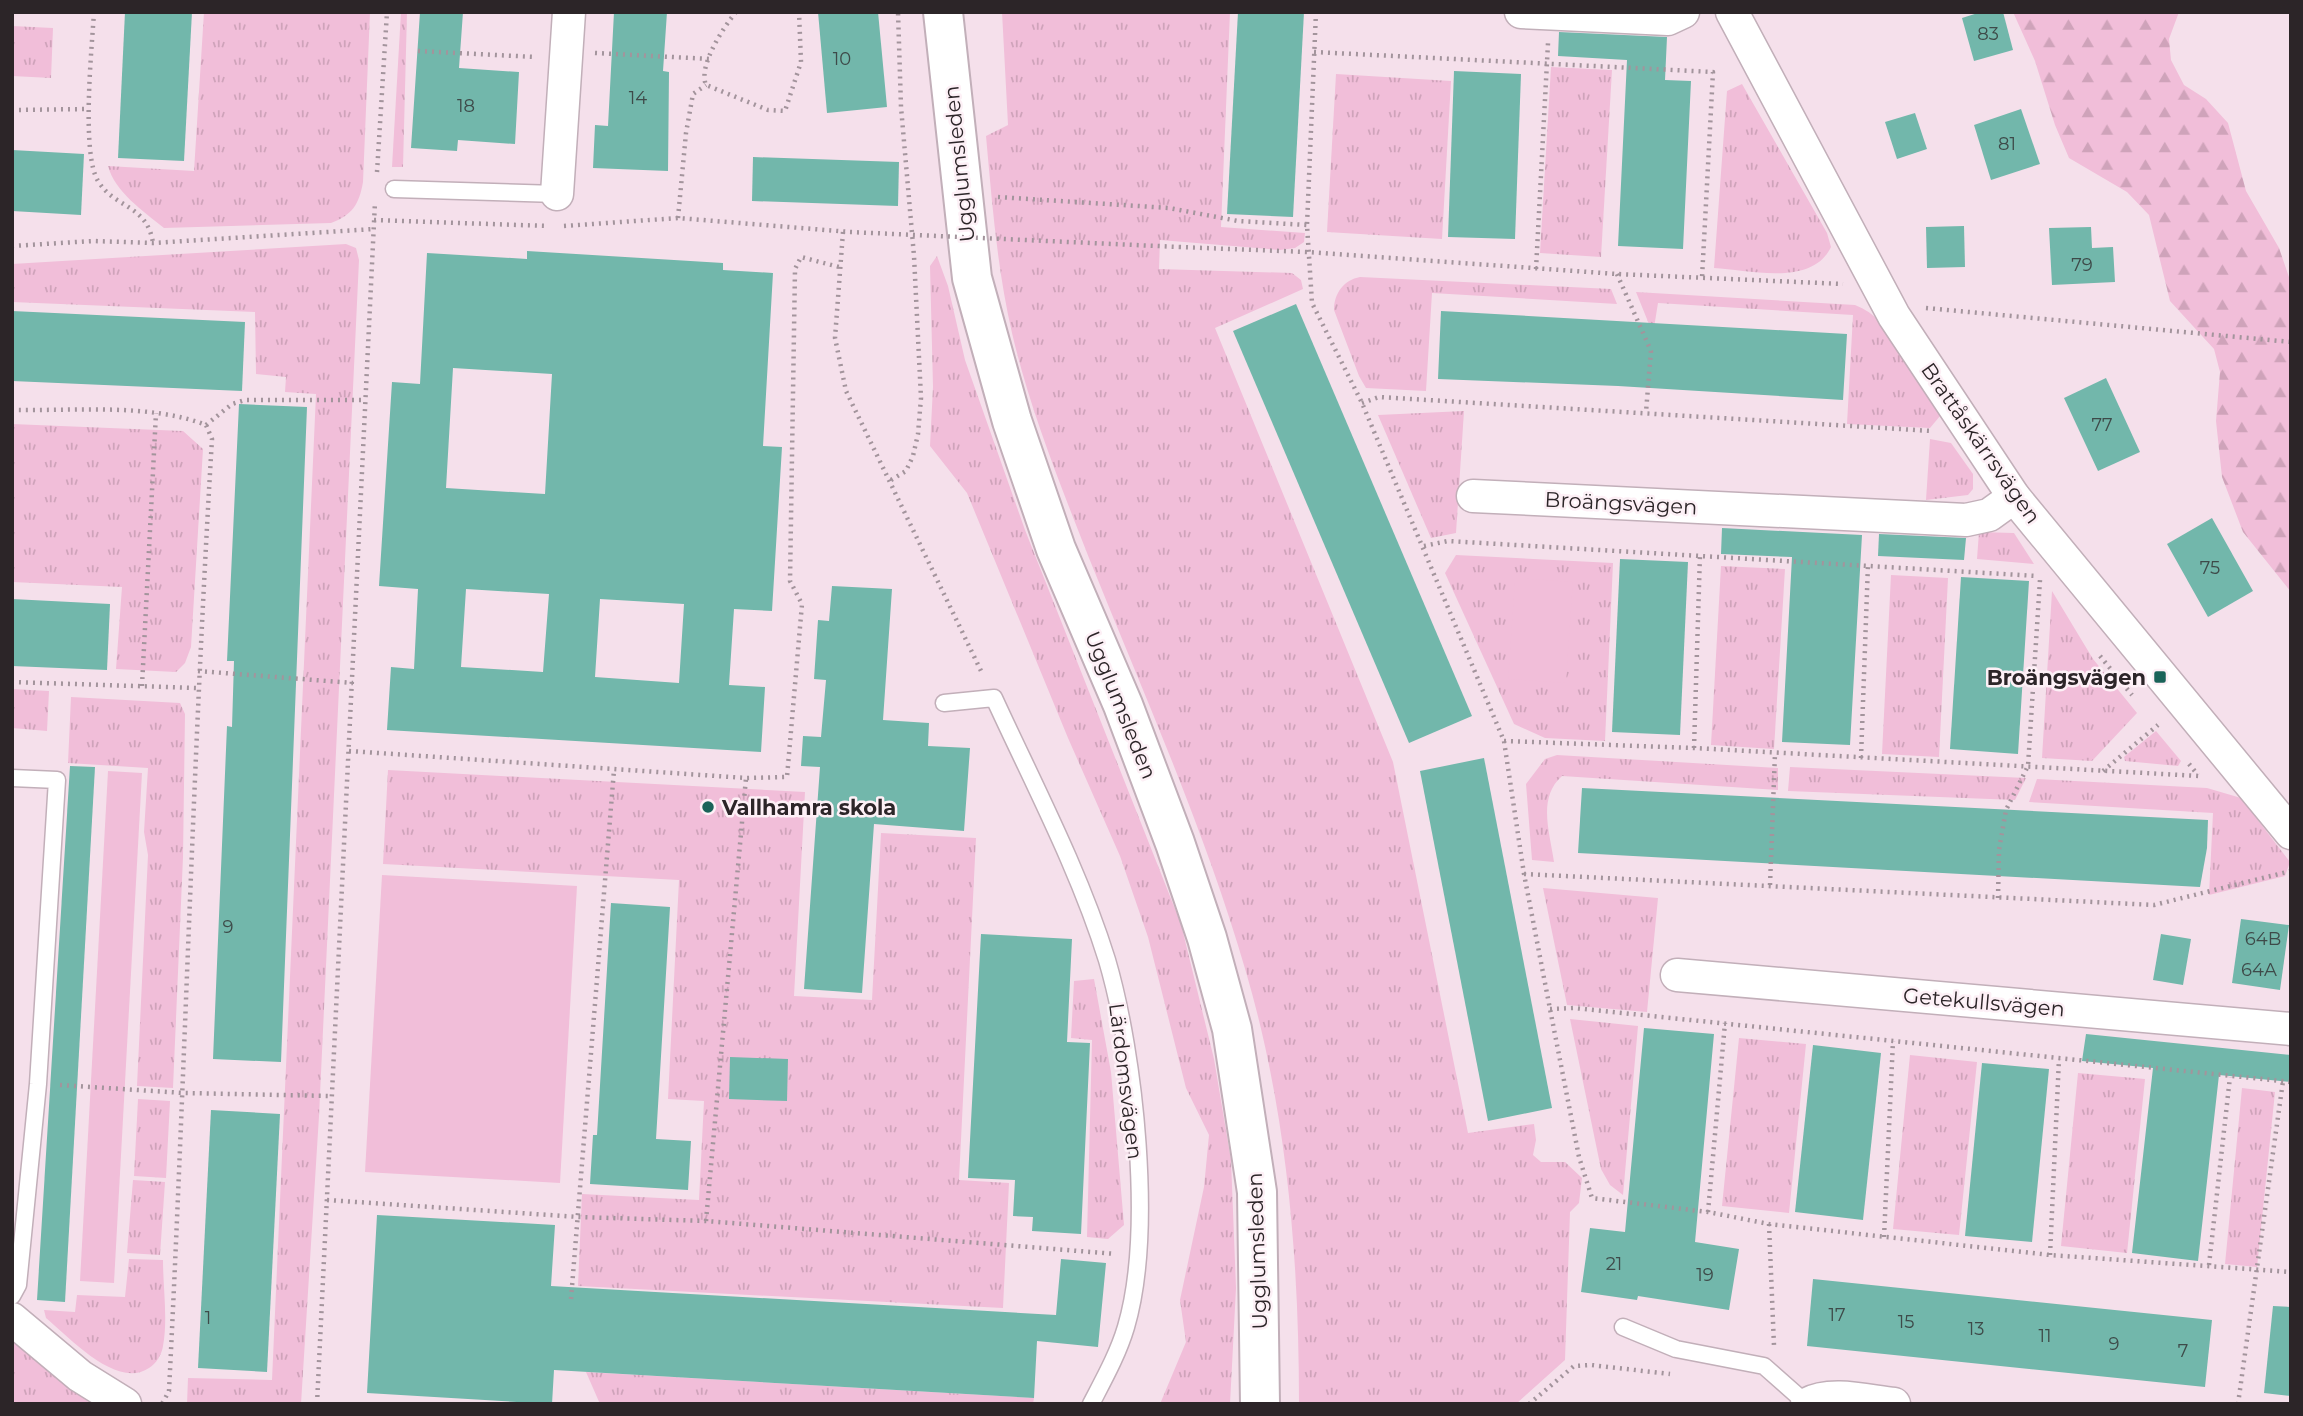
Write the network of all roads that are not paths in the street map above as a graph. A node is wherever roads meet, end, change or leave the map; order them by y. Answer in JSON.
{"nodes":[{"id":1,"x":569,"y":12,"type":"edge"},
{"id":2,"x":943,"y":12,"type":"edge"},
{"id":3,"x":1683,"y":12,"type":"edge"},
{"id":4,"x":1732,"y":12,"type":"edge"},
{"id":5,"x":1535,"y":13,"type":"edge"},
{"id":6,"x":394,"y":189,"type":"dead end"},
{"id":7,"x":557,"y":194,"type":"joint"},
{"id":8,"x":1473,"y":496,"type":"dead end"},
{"id":9,"x":2014,"y":497,"type":"junction"},
{"id":10,"x":944,"y":703,"type":"dead end"},
{"id":11,"x":12,"y":778,"type":"edge"},
{"id":12,"x":2291,"y":833,"type":"edge"},
{"id":13,"x":1678,"y":975,"type":"dead end"},
{"id":14,"x":2291,"y":1029,"type":"edge"},
{"id":15,"x":12,"y":1296,"type":"edge"},
{"id":16,"x":12,"y":1319,"type":"edge"},
{"id":17,"x":1623,"y":1327,"type":"dead end"},
{"id":18,"x":125,"y":1404,"type":"edge"},
{"id":19,"x":1091,"y":1404,"type":"edge"},
{"id":20,"x":1260,"y":1404,"type":"edge"},
{"id":21,"x":1807,"y":1404,"type":"edge"},
{"id":22,"x":1894,"y":1404,"type":"edge"}],
"edges":[{"from":1,"to":7,"type":"street"},
{"from":2,"to":20,"type":"street","name":"Ugglumsleden"},
{"from":3,"to":5,"type":"street"},
{"from":4,"to":9,"type":"street","name":"Brattåskärrsvägen"},
{"from":6,"to":7,"type":"lane"},
{"from":8,"to":9,"type":"street","name":"Broängsvägen"},
{"from":9,"to":12,"type":"street","name":"Brattåskärrsvägen"},
{"from":10,"to":19,"type":"lane","name":"Lärdomsvägen"},
{"from":11,"to":15,"type":"lane"},
{"from":13,"to":14,"type":"street","name":"Getekullsvägen"},
{"from":16,"to":18,"type":"street"},
{"from":17,"to":21,"type":"lane"},
{"from":21,"to":22,"type":"street"}]}
